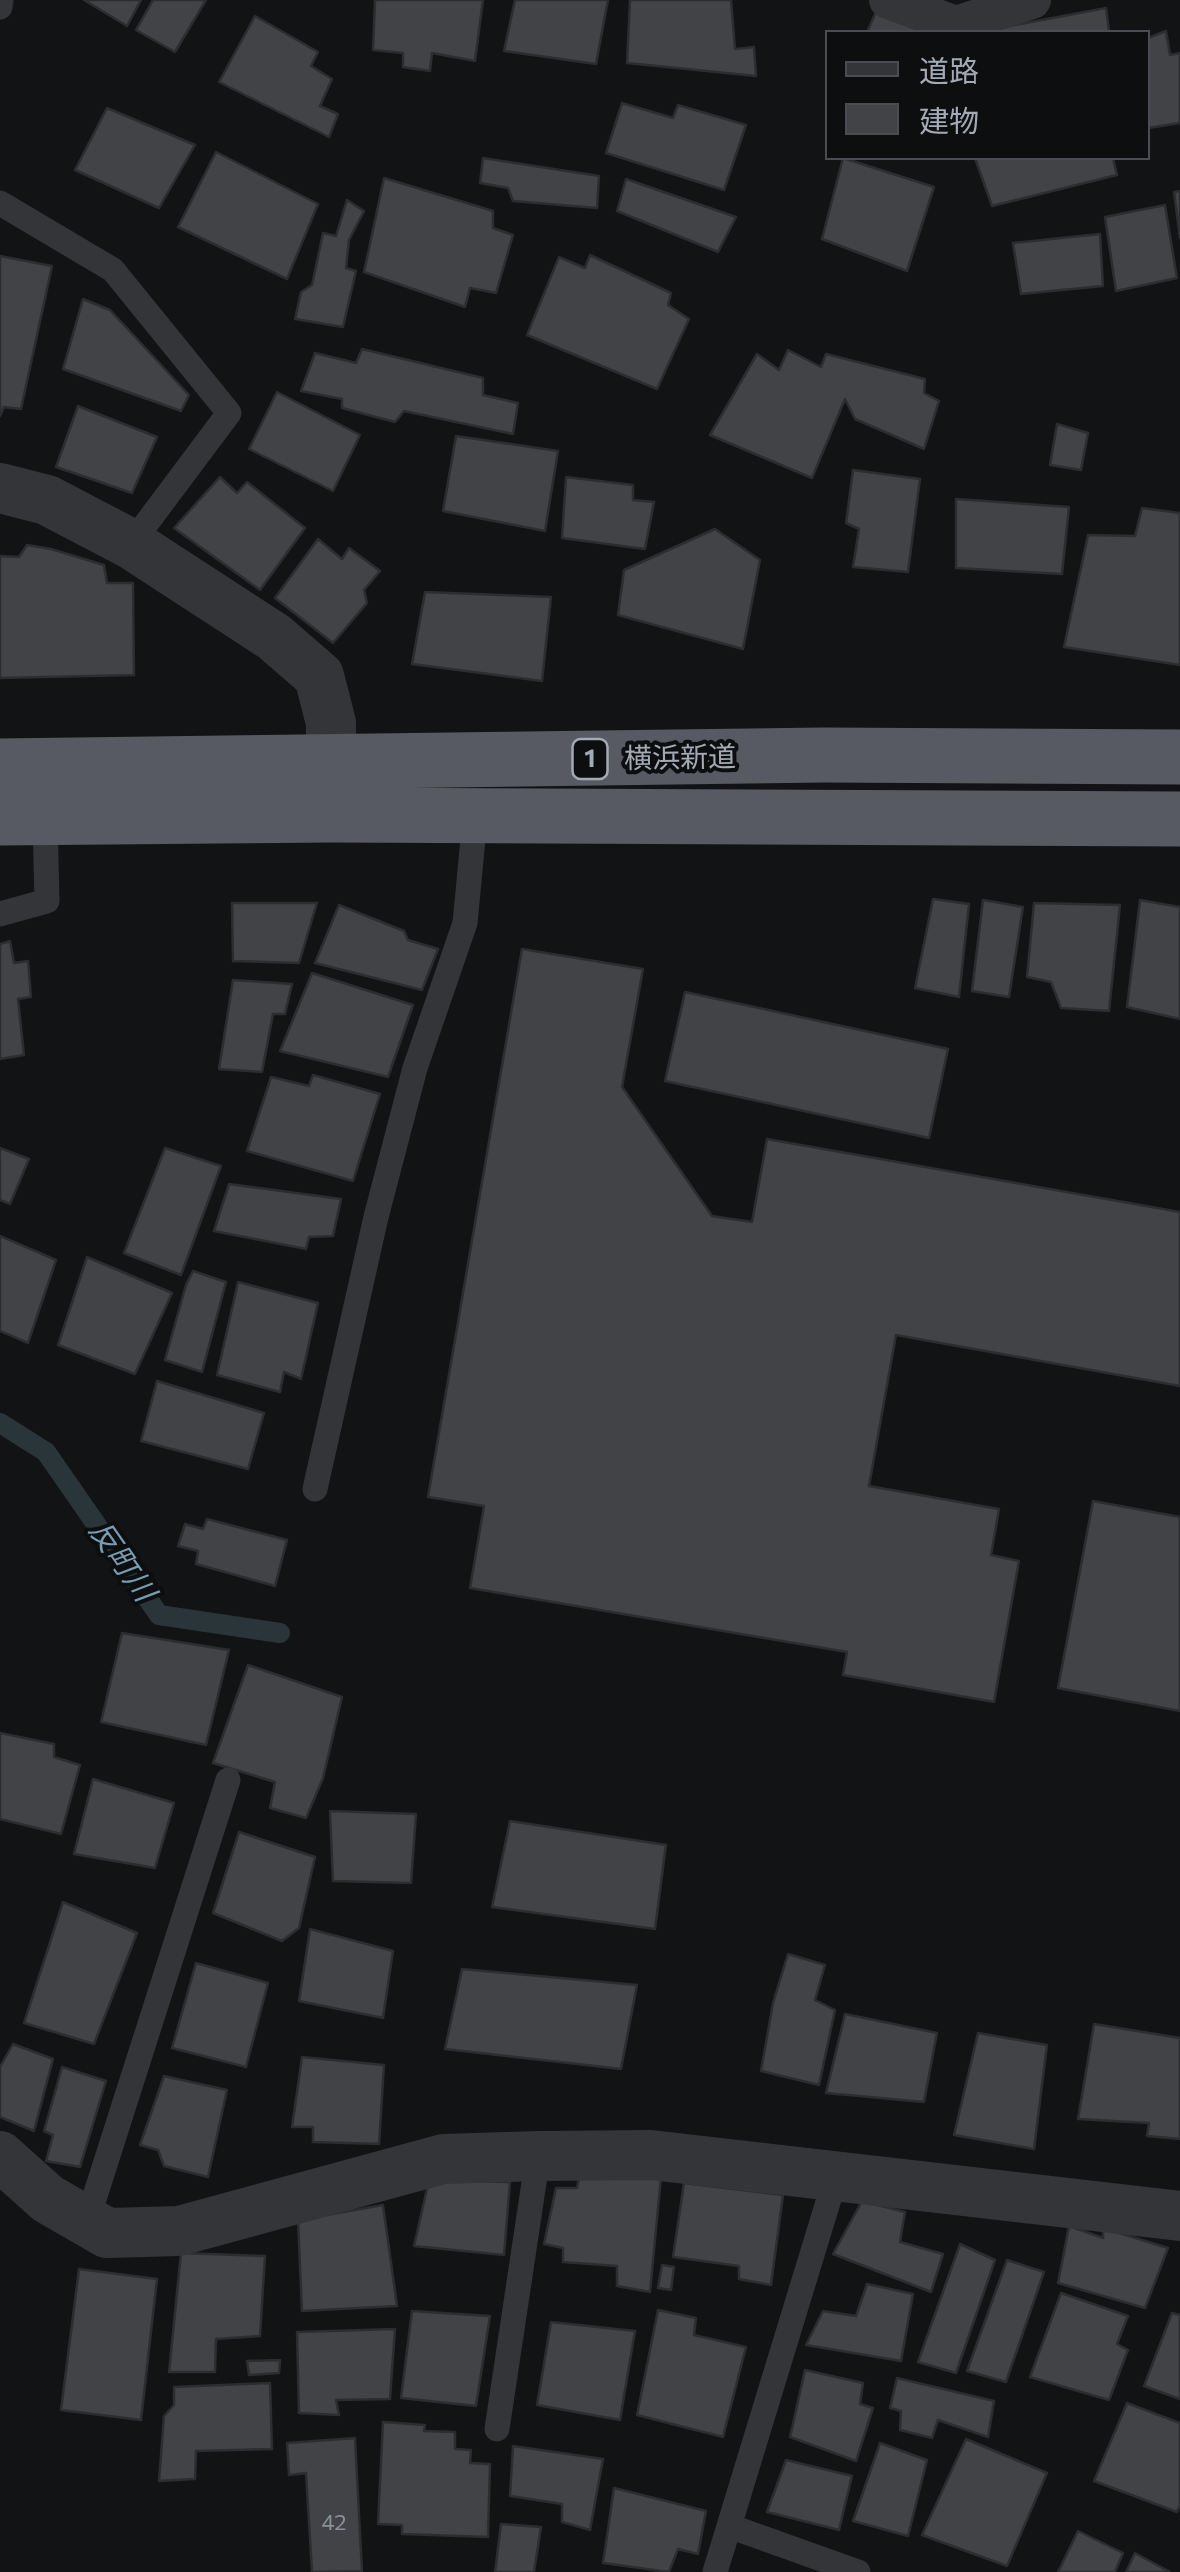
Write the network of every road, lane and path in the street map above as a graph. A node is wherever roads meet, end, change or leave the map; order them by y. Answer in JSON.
{"nodes":[{"id":1,"x":888,"y":0,"type":"edge"},
{"id":2,"x":1032,"y":0,"type":"edge"},
{"id":3,"x":0,"y":203,"type":"edge"},
{"id":4,"x":0,"y":488,"type":"edge"},
{"id":5,"x":131,"y":544,"type":"junction"},
{"id":6,"x":1180,"y":757,"type":"edge"},
{"id":7,"x":0,"y":766,"type":"edge"},
{"id":8,"x":332,"y":789,"type":"junction"},
{"id":9,"x":22,"y":818,"type":"edge"},
{"id":10,"x":475,"y":818,"type":"junction"},
{"id":11,"x":1180,"y":819,"type":"edge"},
{"id":12,"x":0,"y":914,"type":"edge"},
{"id":13,"x":315,"y":1489,"type":"dead end"},
{"id":14,"x":228,"y":1780,"type":"dead end"},
{"id":15,"x":0,"y":2156,"type":"edge"},
{"id":16,"x":538,"y":2156,"type":"junction"},
{"id":17,"x":836,"y":2176,"type":"junction"},
{"id":18,"x":1180,"y":2216,"type":"edge"},
{"id":19,"x":86,"y":2221,"type":"junction"},
{"id":20,"x":498,"y":2429,"type":"dead end"},
{"id":21,"x":729,"y":2526,"type":"junction"},
{"id":22,"x":714,"y":2572,"type":"edge"},
{"id":23,"x":858,"y":2572,"type":"edge"}],
"edges":[{"from":1,"to":2,"type":"street"},
{"from":3,"to":5,"type":"lane"},
{"from":4,"to":5,"type":"street"},
{"from":5,"to":8,"type":"street"},
{"from":6,"to":8,"type":"highway","name":"横浜新道","number":"1"},
{"from":7,"to":8,"type":"highway","name":"横浜新道","number":"1"},
{"from":8,"to":9,"type":"highway","name":"横浜新道","number":"1"},
{"from":8,"to":10,"type":"highway","name":"横浜新道","number":"1"},
{"from":9,"to":12,"type":"lane"},
{"from":10,"to":11,"type":"highway","name":"横浜新道","number":"1"},
{"from":10,"to":13,"type":"lane"},
{"from":14,"to":19,"type":"lane"},
{"from":15,"to":19,"type":"street"},
{"from":16,"to":17,"type":"street"},
{"from":16,"to":19,"type":"street"},
{"from":16,"to":20,"type":"lane"},
{"from":17,"to":18,"type":"street"},
{"from":17,"to":21,"type":"lane"},
{"from":21,"to":22,"type":"lane"},
{"from":21,"to":23,"type":"lane"}]}
